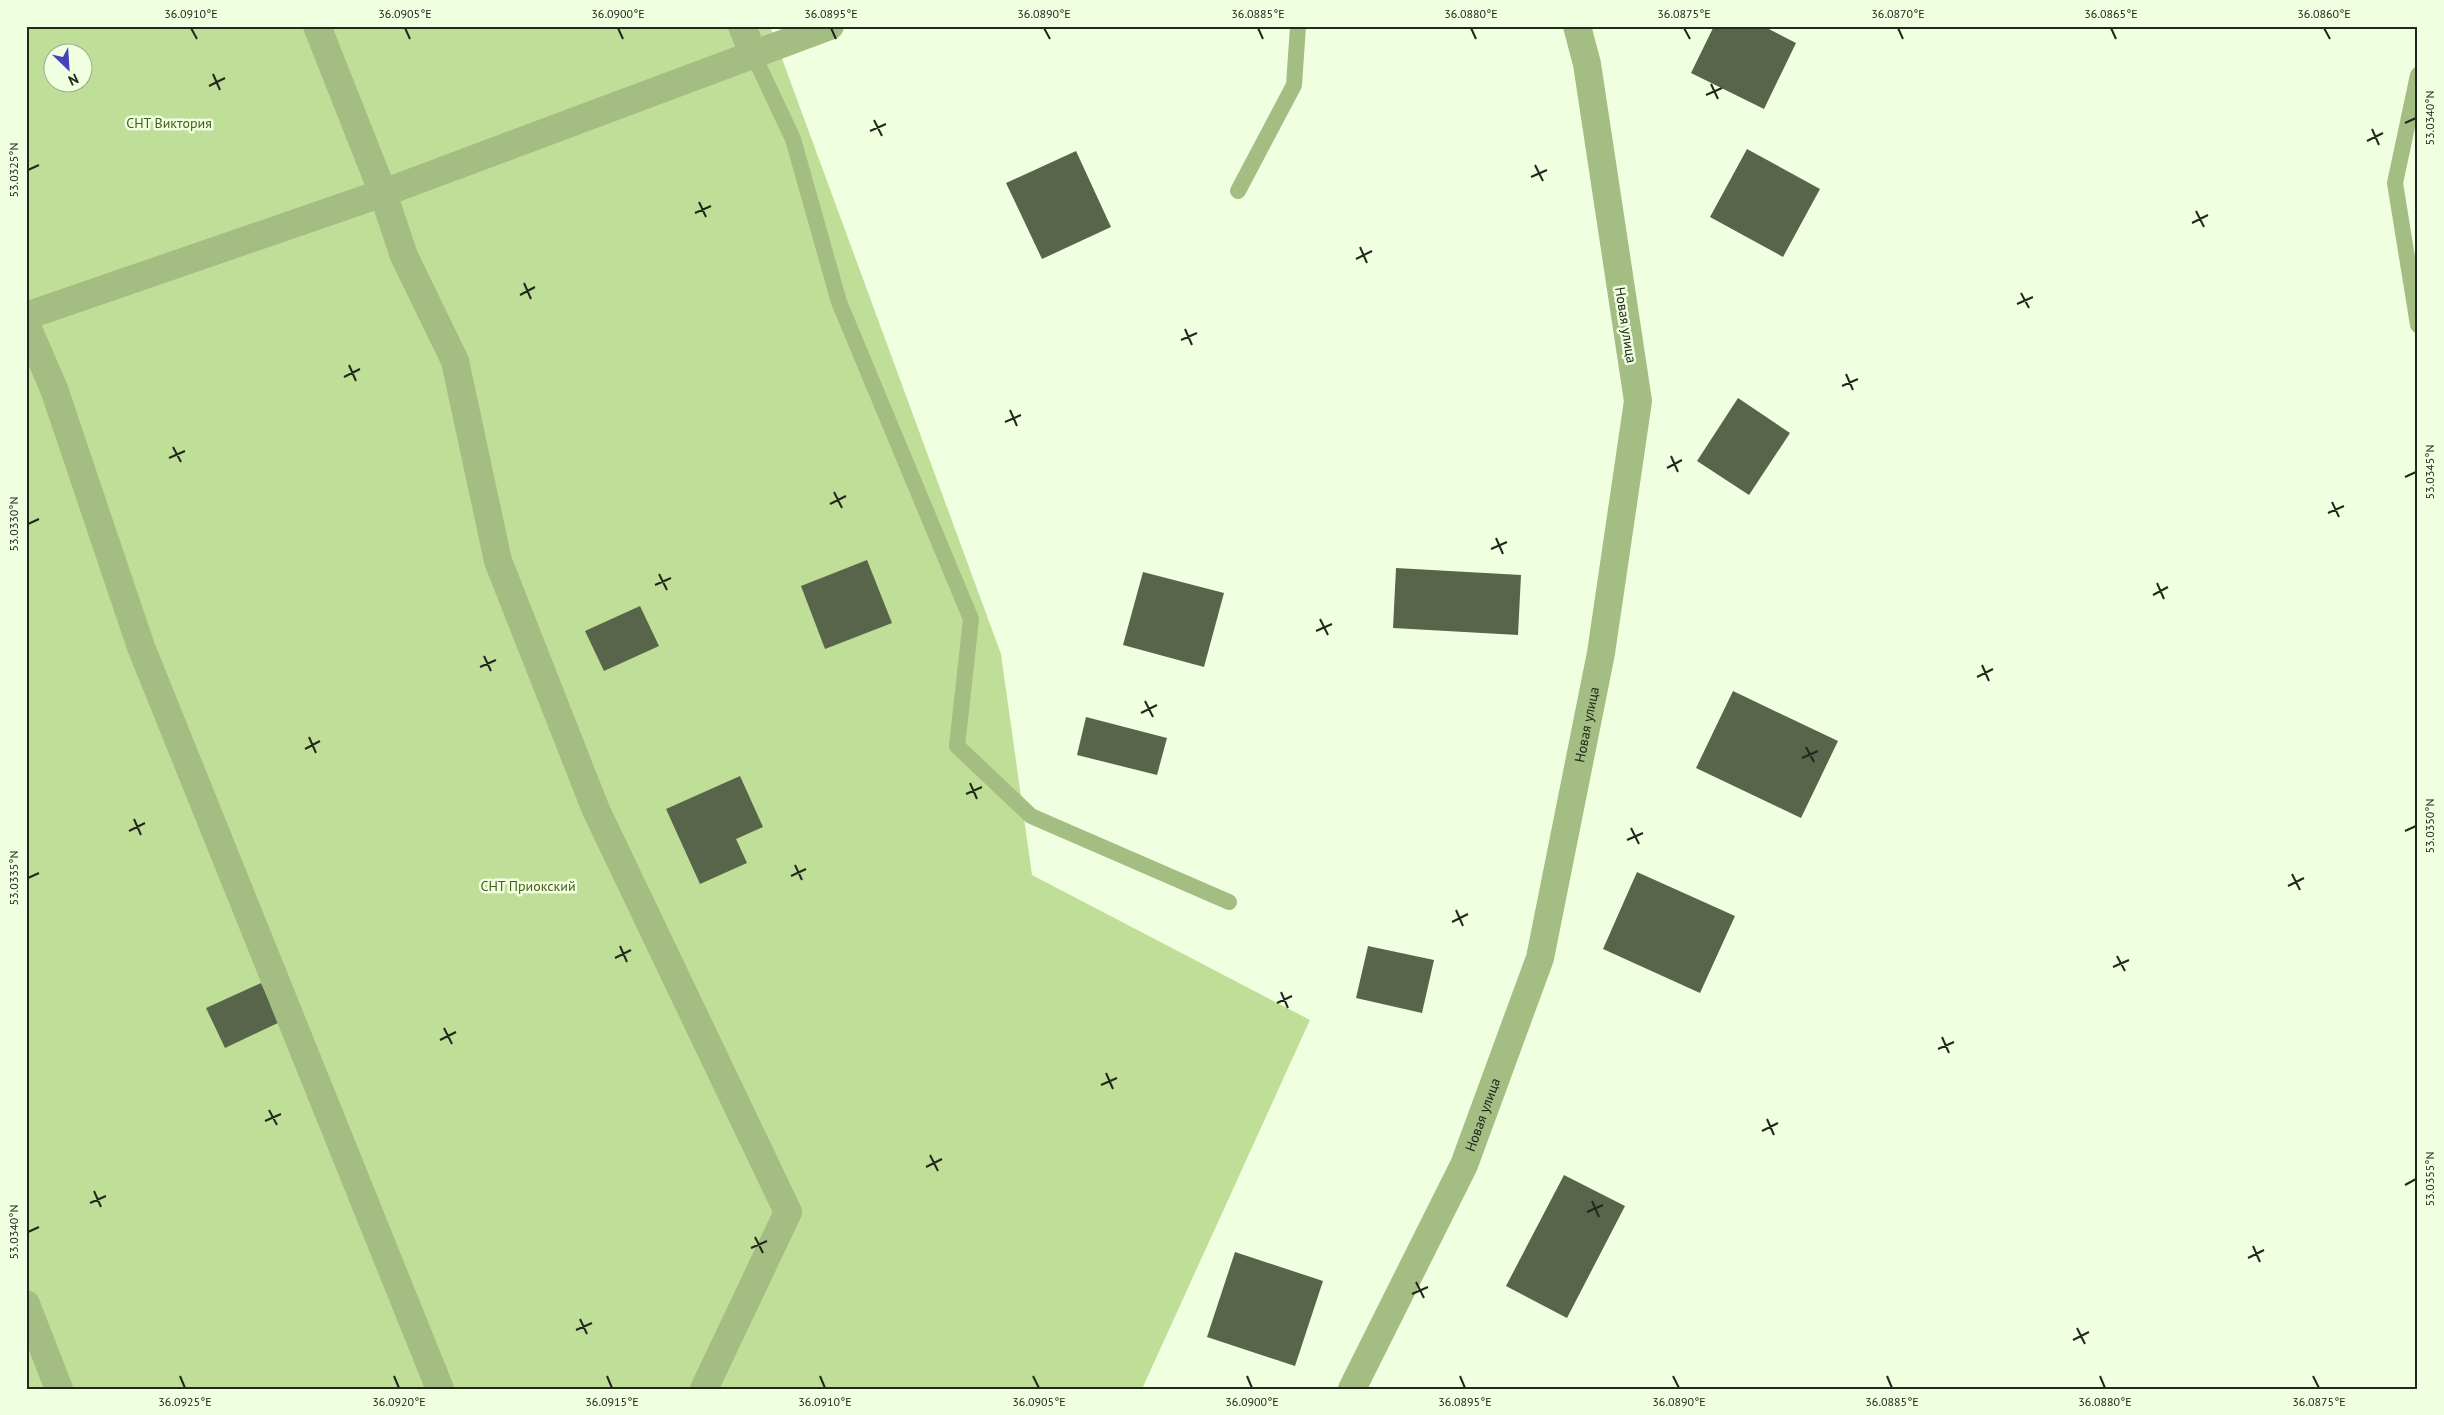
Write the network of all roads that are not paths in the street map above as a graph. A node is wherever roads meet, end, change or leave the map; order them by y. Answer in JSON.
{"nodes":[{"id":1,"x":317,"y":26,"type":"edge"},
{"id":2,"x":742,"y":26,"type":"edge"},
{"id":3,"x":830,"y":26,"type":"edge"},
{"id":4,"x":1298,"y":26,"type":"edge"},
{"id":5,"x":1577,"y":26,"type":"edge"},
{"id":6,"x":753,"y":54,"type":"junction"},
{"id":7,"x":2418,"y":74,"type":"edge"},
{"id":8,"x":1238,"y":191,"type":"dead end"},
{"id":9,"x":383,"y":193,"type":"junction"},
{"id":10,"x":26,"y":316,"type":"edge"},
{"id":11,"x":26,"y":324,"type":"edge"},
{"id":12,"x":2418,"y":325,"type":"edge"},
{"id":13,"x":1229,"y":902,"type":"dead end"},
{"id":14,"x":26,"y":1304,"type":"edge"},
{"id":15,"x":59,"y":1389,"type":"edge"},
{"id":16,"x":440,"y":1389,"type":"edge"},
{"id":17,"x":704,"y":1389,"type":"edge"},
{"id":18,"x":1352,"y":1389,"type":"edge"}],
"edges":[{"from":1,"to":9,"type":"street"},
{"from":2,"to":6,"type":"street"},
{"from":3,"to":6,"type":"street"},
{"from":4,"to":8,"type":"lane"},
{"from":5,"to":18,"type":"street","name":"Новая улица"},
{"from":6,"to":9,"type":"street"},
{"from":6,"to":13,"type":"lane"},
{"from":7,"to":12,"type":"lane"},
{"from":9,"to":10,"type":"street"},
{"from":9,"to":17,"type":"street"},
{"from":11,"to":16,"type":"street"},
{"from":14,"to":15,"type":"street"}]}
